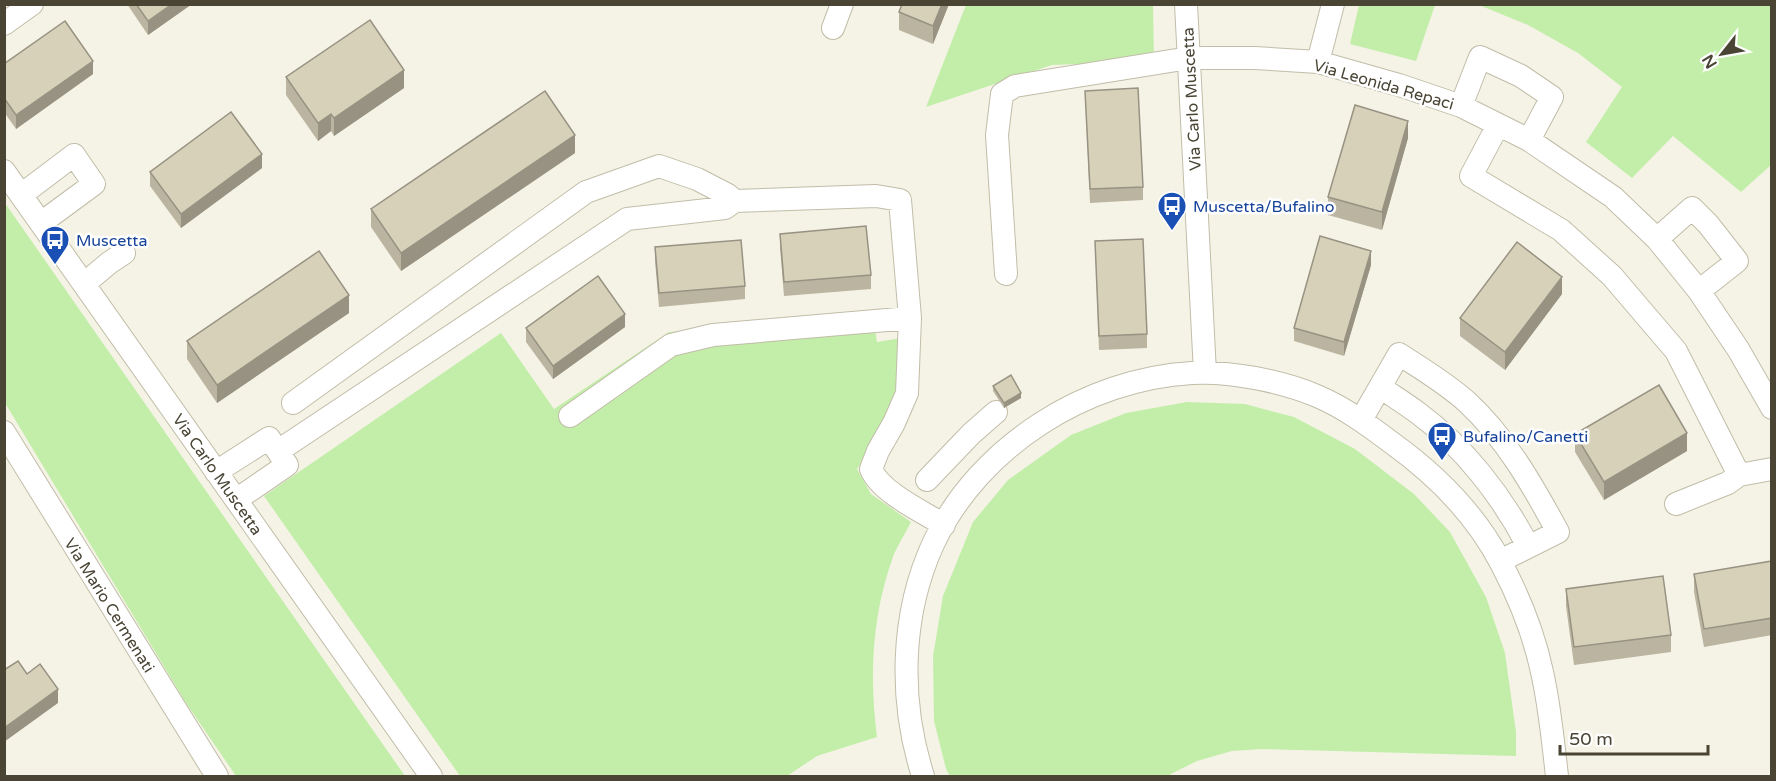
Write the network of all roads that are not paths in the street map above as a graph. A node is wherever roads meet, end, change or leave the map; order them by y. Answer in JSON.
{"nodes":[{"id":1,"x":32,"y":4,"type":"edge"},
{"id":2,"x":842,"y":4,"type":"edge"},
{"id":3,"x":1186,"y":4,"type":"edge"},
{"id":4,"x":1333,"y":4,"type":"edge"},
{"id":5,"x":4,"y":24,"type":"edge"},
{"id":6,"x":833,"y":28,"type":"dead end"},
{"id":7,"x":1188,"y":58,"type":"junction"},
{"id":8,"x":1318,"y":62,"type":"junction"},
{"id":9,"x":1461,"y":106,"type":"junction"},
{"id":10,"x":1498,"y":125,"type":"junction"},
{"id":11,"x":1529,"y":140,"type":"junction"},
{"id":12,"x":4,"y":171,"type":"edge"},
{"id":13,"x":21,"y":195,"type":"junction"},
{"id":14,"x":735,"y":201,"type":"junction"},
{"id":15,"x":41,"y":223,"type":"junction"},
{"id":16,"x":1657,"y":239,"type":"junction"},
{"id":17,"x":124,"y":253,"type":"dead end"},
{"id":18,"x":1006,"y":274,"type":"dead end"},
{"id":19,"x":84,"y":284,"type":"junction"},
{"id":20,"x":1699,"y":291,"type":"junction"},
{"id":21,"x":910,"y":318,"type":"junction"},
{"id":22,"x":1205,"y":373,"type":"junction"},
{"id":23,"x":1380,"y":387,"type":"junction"},
{"id":24,"x":293,"y":403,"type":"dead end"},
{"id":25,"x":1772,"y":408,"type":"edge"},
{"id":26,"x":996,"y":412,"type":"dead end"},
{"id":27,"x":570,"y":416,"type":"dead end"},
{"id":28,"x":1361,"y":420,"type":"junction"},
{"id":29,"x":4,"y":432,"type":"edge"},
{"id":30,"x":971,"y":434,"type":"junction"},
{"id":31,"x":278,"y":450,"type":"junction"},
{"id":32,"x":945,"y":459,"type":"junction"},
{"id":33,"x":995,"y":459,"type":"junction"},
{"id":34,"x":1772,"y":469,"type":"edge"},
{"id":35,"x":216,"y":472,"type":"junction"},
{"id":36,"x":1739,"y":475,"type":"junction"},
{"id":37,"x":927,"y":480,"type":"dead end"},
{"id":38,"x":973,"y":483,"type":"junction"},
{"id":39,"x":236,"y":500,"type":"junction"},
{"id":40,"x":1676,"y":504,"type":"dead end"},
{"id":41,"x":944,"y":525,"type":"junction"},
{"id":42,"x":1528,"y":546,"type":"junction"},
{"id":43,"x":1500,"y":561,"type":"junction"},
{"id":44,"x":217,"y":777,"type":"edge"},
{"id":45,"x":430,"y":777,"type":"edge"},
{"id":46,"x":922,"y":777,"type":"edge"},
{"id":47,"x":1557,"y":777,"type":"edge"}],
"edges":[{"from":1,"to":5,"type":"street"},
{"from":2,"to":6,"type":"street"},
{"from":3,"to":7,"type":"street","name":"Via Carlo Muscetta"},
{"from":4,"to":8,"type":"street"},
{"from":7,"to":8,"type":"street","name":"Via Leonida Repaci"},
{"from":7,"to":18,"type":"street","name":"Via Leonida Repaci"},
{"from":7,"to":22,"type":"street","name":"Via Carlo Muscetta"},
{"from":8,"to":9,"type":"street","name":"Via Leonida Repaci"},
{"from":9,"to":10,"type":"street","name":"Via Leonida Repaci"},
{"from":9,"to":11,"type":"street"},
{"from":10,"to":11,"type":"street","name":"Via Leonida Repaci"},
{"from":10,"to":36,"type":"street"},
{"from":11,"to":16,"type":"street","name":"Via Leonida Repaci"},
{"from":12,"to":13,"type":"street","name":"Via Carlo Muscetta"},
{"from":13,"to":15,"type":"street","name":"Via Carlo Muscetta"},
{"from":13,"to":15,"type":"street"},
{"from":14,"to":21,"type":"street"},
{"from":14,"to":24,"type":"street"},
{"from":14,"to":31,"type":"street"},
{"from":15,"to":19,"type":"street","name":"Via Carlo Muscetta"},
{"from":16,"to":20,"type":"street","name":"Via Leonida Repaci"},
{"from":16,"to":20,"type":"street"},
{"from":17,"to":19,"type":"street"},
{"from":19,"to":35,"type":"street","name":"Via Carlo Muscetta"},
{"from":20,"to":25,"type":"street","name":"Via Leonida Repaci"},
{"from":21,"to":27,"type":"street"},
{"from":21,"to":41,"type":"street"},
{"from":22,"to":28,"type":"street"},
{"from":22,"to":33,"type":"street"},
{"from":23,"to":28,"type":"street"},
{"from":23,"to":42,"type":"street"},
{"from":23,"to":42,"type":"street"},
{"from":26,"to":30,"type":"street"},
{"from":28,"to":43,"type":"street"},
{"from":29,"to":44,"type":"street","name":"Via Mario Cermenati"},
{"from":30,"to":32,"type":"street"},
{"from":30,"to":33,"type":"street"},
{"from":31,"to":35,"type":"street"},
{"from":31,"to":39,"type":"street"},
{"from":32,"to":37,"type":"street"},
{"from":32,"to":38,"type":"street"},
{"from":33,"to":38,"type":"street"},
{"from":34,"to":36,"type":"street"},
{"from":35,"to":39,"type":"street","name":"Via Carlo Muscetta"},
{"from":36,"to":40,"type":"street"},
{"from":38,"to":41,"type":"street"},
{"from":39,"to":45,"type":"street","name":"Via Carlo Muscetta"},
{"from":41,"to":46,"type":"street"},
{"from":42,"to":43,"type":"street"},
{"from":43,"to":47,"type":"street"}]}
